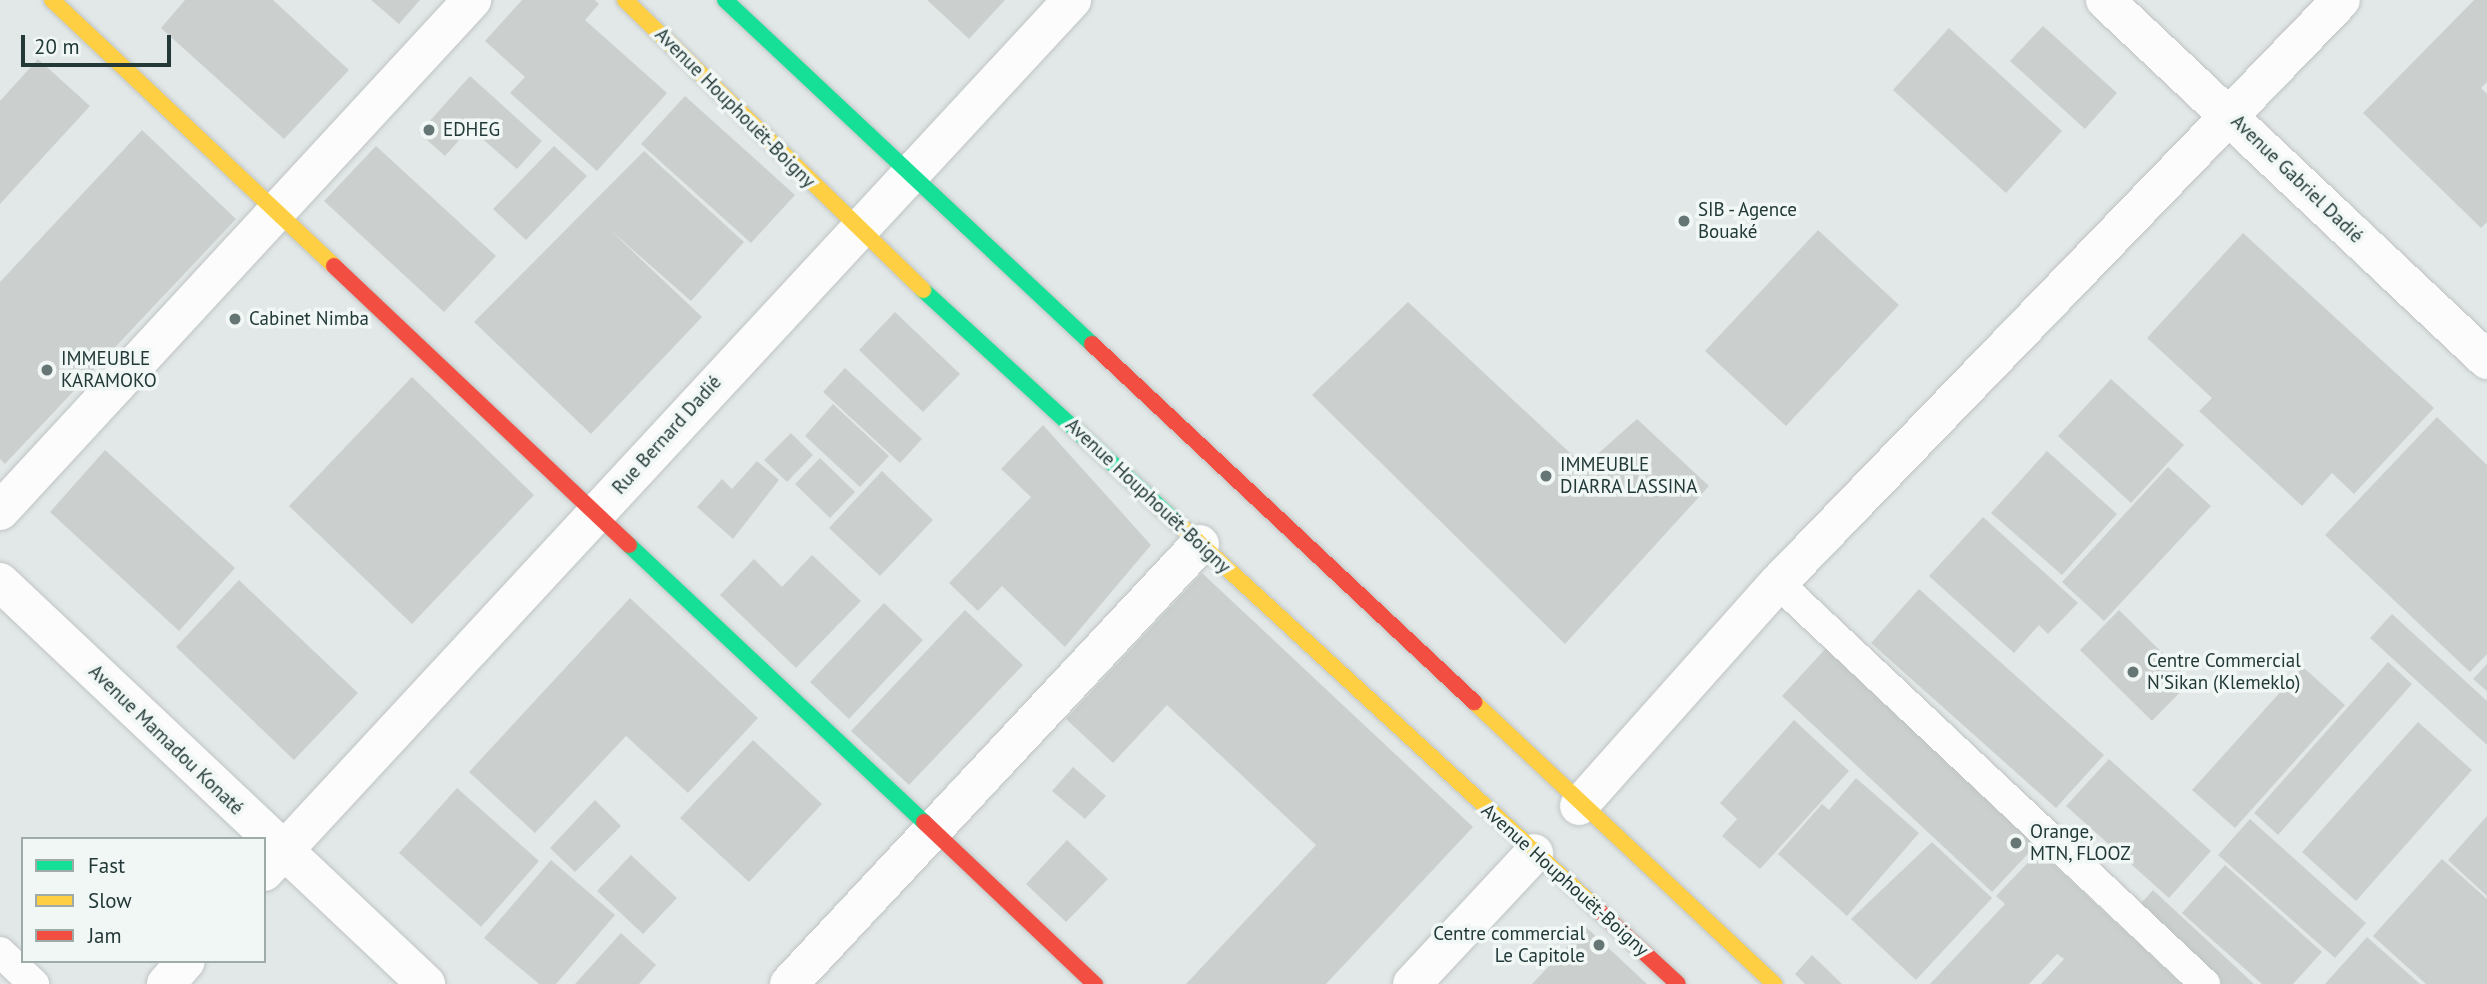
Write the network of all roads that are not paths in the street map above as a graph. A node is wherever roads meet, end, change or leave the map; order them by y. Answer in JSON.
{"nodes":[{"id":1,"x":52,"y":0,"type":"edge"},
{"id":2,"x":472,"y":0,"type":"edge"},
{"id":3,"x":625,"y":0,"type":"edge"},
{"id":4,"x":724,"y":0,"type":"edge"},
{"id":5,"x":1072,"y":0,"type":"edge"},
{"id":6,"x":2105,"y":0,"type":"edge"},
{"id":7,"x":2341,"y":0,"type":"edge"},
{"id":8,"x":2231,"y":116,"type":"junction"},
{"id":9,"x":907,"y":172,"type":"junction"},
{"id":10,"x":278,"y":210,"type":"junction"},
{"id":11,"x":856,"y":228,"type":"junction"},
{"id":12,"x":2487,"y":360,"type":"edge"},
{"id":13,"x":0,"y":511,"type":"edge"},
{"id":14,"x":598,"y":511,"type":"junction"},
{"id":15,"x":1200,"y":544,"type":"junction"},
{"id":16,"x":0,"y":582,"type":"edge"},
{"id":17,"x":1777,"y":583,"type":"junction"},
{"id":18,"x":1579,"y":806,"type":"junction"},
{"id":19,"x":932,"y":834,"type":"junction"},
{"id":20,"x":249,"y":837,"type":"edge"},
{"id":21,"x":1534,"y":853,"type":"junction"},
{"id":22,"x":273,"y":862,"type":"edge"},
{"id":23,"x":0,"y":952,"type":"edge"},
{"id":24,"x":184,"y":963,"type":"edge"},
{"id":25,"x":34,"y":984,"type":"edge"},
{"id":26,"x":166,"y":984,"type":"edge"},
{"id":27,"x":426,"y":984,"type":"edge"},
{"id":28,"x":789,"y":984,"type":"edge"},
{"id":29,"x":1095,"y":984,"type":"edge"},
{"id":30,"x":1412,"y":984,"type":"edge"},
{"id":31,"x":1678,"y":984,"type":"edge"},
{"id":32,"x":1774,"y":984,"type":"edge"},
{"id":33,"x":2205,"y":984,"type":"edge"}],
"edges":[{"from":1,"to":10,"type":"main road"},
{"from":2,"to":10,"type":"street"},
{"from":3,"to":11,"type":"main road","name":"Avenue Houphouët-Boigny"},
{"from":4,"to":9,"type":"main road"},
{"from":5,"to":9,"type":"street","name":"Rue Bernard Dadié"},
{"from":6,"to":8,"type":"street","name":"Avenue Gabriel Dadié"},
{"from":7,"to":8,"type":"street"},
{"from":8,"to":12,"type":"street","name":"Avenue Gabriel Dadié"},
{"from":8,"to":17,"type":"street"},
{"from":9,"to":11,"type":"street","name":"Rue Bernard Dadié"},
{"from":9,"to":18,"type":"main road"},
{"from":10,"to":13,"type":"street"},
{"from":10,"to":14,"type":"main road"},
{"from":11,"to":14,"type":"street","name":"Rue Bernard Dadié"},
{"from":11,"to":15,"type":"main road","name":"Avenue Houphouët-Boigny"},
{"from":14,"to":19,"type":"main road"},
{"from":14,"to":22,"type":"street","name":"Rue Bernard Dadié"},
{"from":15,"to":19,"type":"street"},
{"from":15,"to":21,"type":"main road","name":"Avenue Houphouët-Boigny"},
{"from":16,"to":20,"type":"street","name":"Avenue Mamadou Konaté"},
{"from":17,"to":18,"type":"street"},
{"from":17,"to":33,"type":"lane"},
{"from":18,"to":32,"type":"main road"},
{"from":19,"to":28,"type":"street"},
{"from":19,"to":29,"type":"main road"},
{"from":21,"to":30,"type":"street"},
{"from":21,"to":31,"type":"main road","name":"Avenue Houphouët-Boigny"},
{"from":22,"to":27,"type":"street","name":"Avenue Mamadou Konaté"},
{"from":23,"to":25,"type":"lane"},
{"from":24,"to":26,"type":"street"}]}
